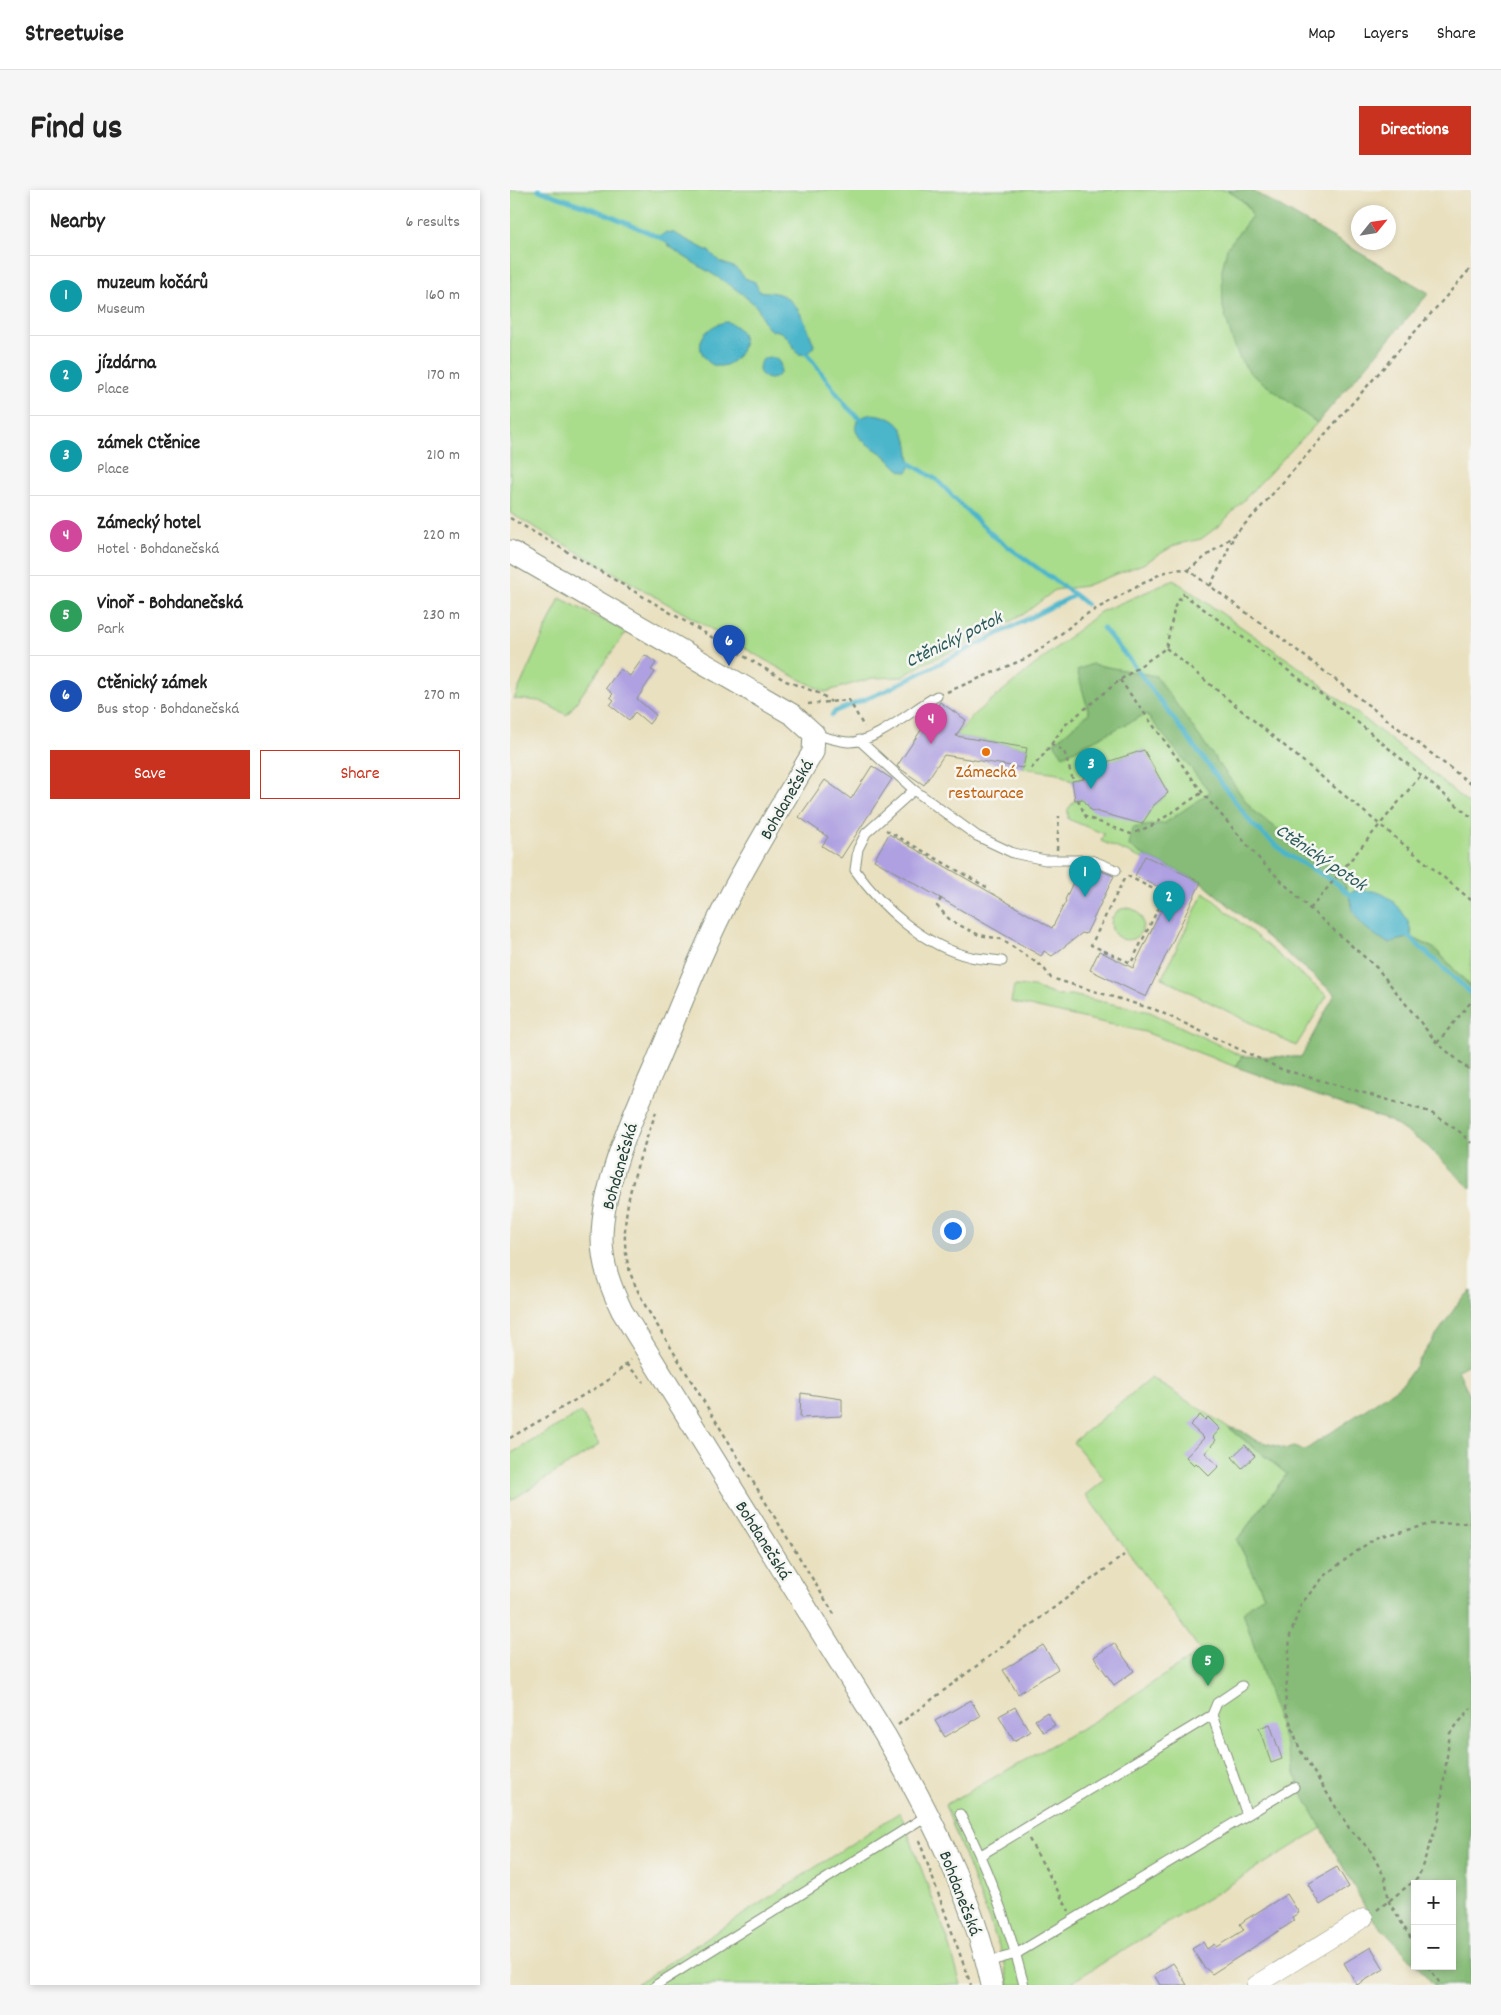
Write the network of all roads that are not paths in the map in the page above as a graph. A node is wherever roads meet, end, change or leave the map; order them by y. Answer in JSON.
{"nodes":[{"id":1,"x":510,"y":551,"type":"edge"},
{"id":2,"x":937,"y":696,"type":"road end"},
{"id":3,"x":814,"y":734,"type":"junction"},
{"id":4,"x":859,"y":740,"type":"junction"},
{"id":5,"x":914,"y":790,"type":"junction"},
{"id":6,"x":1116,"y":870,"type":"road end"},
{"id":7,"x":1002,"y":961,"type":"dead end"},
{"id":8,"x":1242,"y":1686,"type":"dead end"},
{"id":9,"x":1212,"y":1714,"type":"junction"},
{"id":10,"x":1294,"y":1787,"type":"dead end"},
{"id":11,"x":960,"y":1814,"type":"dead end"},
{"id":12,"x":1247,"y":1815,"type":"junction"},
{"id":13,"x":921,"y":1819,"type":"junction"},
{"id":14,"x":981,"y":1855,"type":"junction"},
{"id":15,"x":1364,"y":1918,"type":"road end"},
{"id":16,"x":1016,"y":1954,"type":"junction"},
{"id":17,"x":987,"y":1962,"type":"junction"},
{"id":18,"x":656,"y":1985,"type":"edge"},
{"id":19,"x":992,"y":1985,"type":"edge"},
{"id":20,"x":1024,"y":1985,"type":"edge"},
{"id":21,"x":1256,"y":1985,"type":"edge"}],
"edges":[{"from":1,"to":3,"type":"street","name":"Bohdanečská"},
{"from":2,"to":4,"type":"lane"},
{"from":3,"to":4,"type":"lane"},
{"from":3,"to":13,"type":"street","name":"Bohdanečská"},
{"from":4,"to":5,"type":"lane"},
{"from":5,"to":6,"type":"lane"},
{"from":5,"to":7,"type":"lane"},
{"from":8,"to":9,"type":"lane"},
{"from":9,"to":12,"type":"lane"},
{"from":9,"to":14,"type":"lane"},
{"from":10,"to":12,"type":"lane"},
{"from":11,"to":14,"type":"lane"},
{"from":12,"to":16,"type":"lane"},
{"from":13,"to":17,"type":"street","name":"Bohdanečská"},
{"from":13,"to":18,"type":"lane"},
{"from":14,"to":16,"type":"lane"},
{"from":15,"to":21,"type":"street"},
{"from":16,"to":17,"type":"lane"},
{"from":16,"to":20,"type":"lane"},
{"from":17,"to":19,"type":"street","name":"Bohdanečská"}]}
